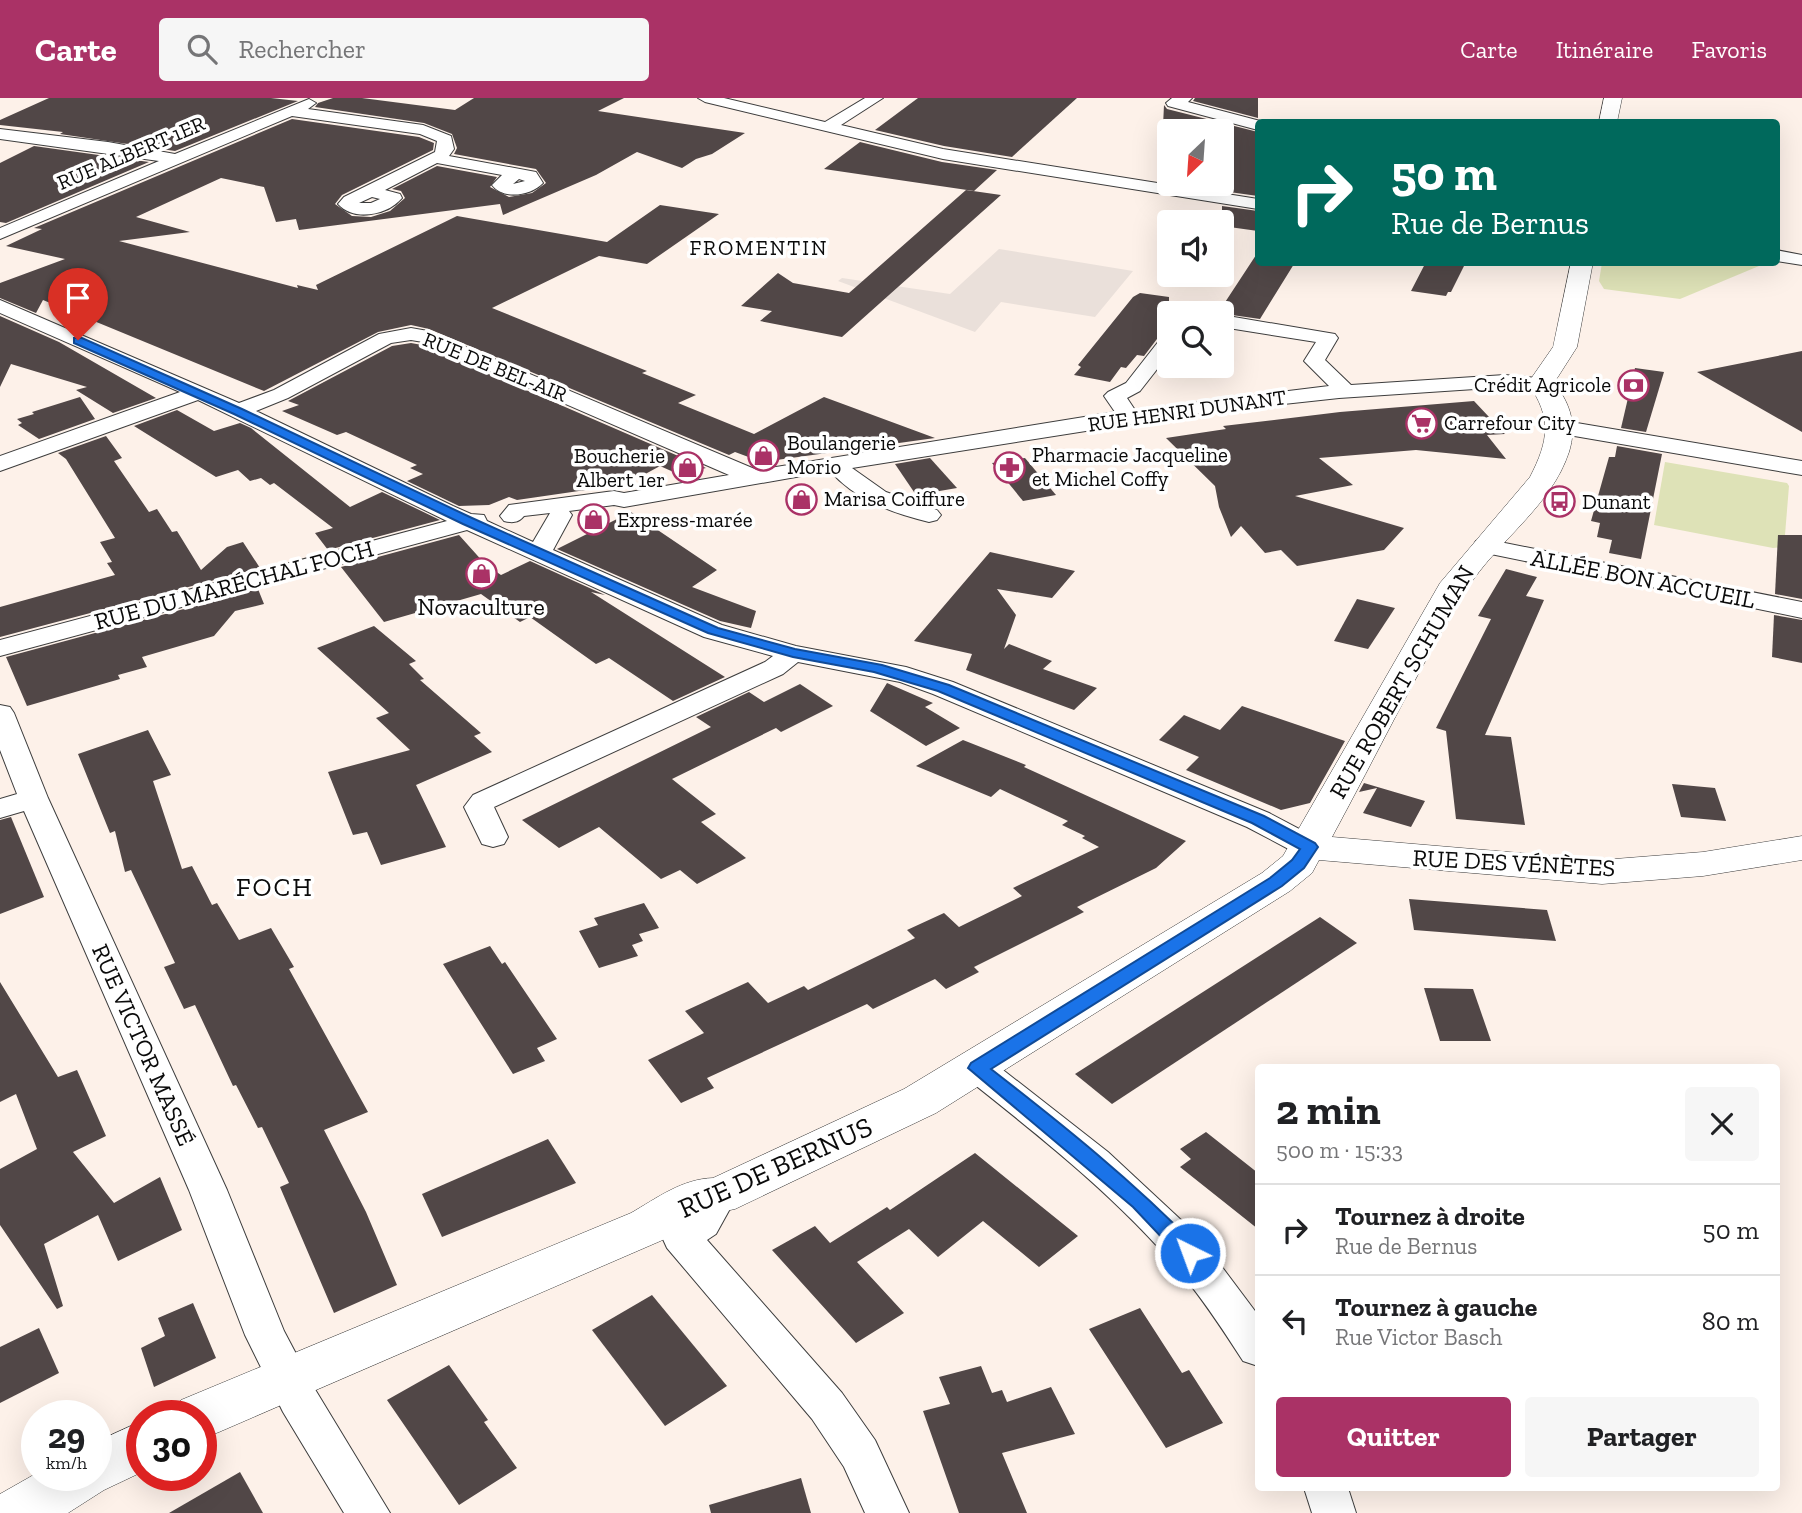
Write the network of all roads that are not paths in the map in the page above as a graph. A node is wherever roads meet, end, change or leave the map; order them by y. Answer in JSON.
{"nodes":[{"id":1,"x":320,"y":98,"type":"edge"},
{"id":2,"x":705,"y":98,"type":"edge"},
{"id":3,"x":876,"y":98,"type":"edge"},
{"id":4,"x":1185,"y":98,"type":"edge"},
{"id":5,"x":1613,"y":98,"type":"edge"},
{"id":6,"x":292,"y":111,"type":"junction"},
{"id":7,"x":1609,"y":119,"type":"edge"},
{"id":8,"x":1255,"y":124,"type":"edge"},
{"id":9,"x":829,"y":126,"type":"junction"},
{"id":10,"x":0,"y":134,"type":"edge"},
{"id":11,"x":436,"y":158,"type":"junction"},
{"id":12,"x":176,"y":159,"type":"junction"},
{"id":13,"x":516,"y":173,"type":"dead end"},
{"id":14,"x":371,"y":191,"type":"dead end"},
{"id":15,"x":1255,"y":204,"type":"edge"},
{"id":16,"x":2,"y":232,"type":"edge"},
{"id":17,"x":1780,"y":256,"type":"edge"},
{"id":18,"x":1802,"y":260,"type":"edge"},
{"id":19,"x":1581,"y":266,"type":"edge"},
{"id":20,"x":0,"y":306,"type":"edge"},
{"id":21,"x":1234,"y":323,"type":"edge"},
{"id":22,"x":1157,"y":356,"type":"edge"},
{"id":23,"x":1541,"y":383,"type":"junction"},
{"id":24,"x":1347,"y":392,"type":"junction"},
{"id":25,"x":198,"y":393,"type":"junction"},
{"id":26,"x":238,"y":411,"type":"junction"},
{"id":27,"x":1129,"y":417,"type":"junction"},
{"id":28,"x":1559,"y":427,"type":"junction"},
{"id":29,"x":835,"y":463,"type":"junction"},
{"id":30,"x":0,"y":464,"type":"edge"},
{"id":31,"x":1802,"y":468,"type":"edge"},
{"id":32,"x":753,"y":477,"type":"junction"},
{"id":33,"x":624,"y":500,"type":"junction"},
{"id":34,"x":559,"y":515,"type":"junction"},
{"id":35,"x":929,"y":515,"type":"dead end"},
{"id":36,"x":512,"y":516,"type":"junction"},
{"id":37,"x":468,"y":521,"type":"junction"},
{"id":38,"x":1485,"y":546,"type":"junction"},
{"id":39,"x":540,"y":553,"type":"junction"},
{"id":40,"x":1802,"y":610,"type":"edge"},
{"id":41,"x":0,"y":648,"type":"edge"},
{"id":42,"x":793,"y":653,"type":"junction"},
{"id":43,"x":0,"y":713,"type":"edge"},
{"id":44,"x":33,"y":798,"type":"junction"},
{"id":45,"x":0,"y":809,"type":"edge"},
{"id":46,"x":493,"y":837,"type":"dead end"},
{"id":47,"x":1309,"y":847,"type":"junction"},
{"id":48,"x":1802,"y":848,"type":"edge"},
{"id":49,"x":977,"y":1068,"type":"junction"},
{"id":50,"x":664,"y":1232,"type":"junction"},
{"id":51,"x":1255,"y":1344,"type":"edge"},
{"id":52,"x":289,"y":1377,"type":"junction"},
{"id":53,"x":217,"y":1409,"type":"edge"},
{"id":54,"x":56,"y":1491,"type":"edge"},
{"id":55,"x":1327,"y":1491,"type":"edge"},
{"id":56,"x":17,"y":1513,"type":"edge"},
{"id":57,"x":368,"y":1513,"type":"edge"},
{"id":58,"x":887,"y":1513,"type":"edge"},
{"id":59,"x":1334,"y":1513,"type":"edge"}],
"edges":[{"from":1,"to":6,"type":"street","name":"RUE ALBERT 1ER"},
{"from":2,"to":9,"type":"street"},
{"from":3,"to":9,"type":"street"},
{"from":4,"to":8,"type":"street"},
{"from":5,"to":7,"type":"street"},
{"from":6,"to":11,"type":"street"},
{"from":6,"to":12,"type":"street","name":"RUE ALBERT 1ER"},
{"from":9,"to":15,"type":"street"},
{"from":10,"to":12,"type":"street"},
{"from":11,"to":13,"type":"street"},
{"from":11,"to":14,"type":"street"},
{"from":12,"to":16,"type":"street","name":"RUE ALBERT 1ER"},
{"from":17,"to":18,"type":"street"},
{"from":19,"to":23,"type":"street"},
{"from":20,"to":25,"type":"street"},
{"from":21,"to":24,"type":"street"},
{"from":22,"to":27,"type":"street"},
{"from":23,"to":24,"type":"street","name":"RUE HENRI DUNANT"},
{"from":23,"to":28,"type":"street","name":"RUE ROBERT SCHUMAN"},
{"from":24,"to":27,"type":"street","name":"RUE HENRI DUNANT"},
{"from":25,"to":26,"type":"street"},
{"from":25,"to":30,"type":"street"},
{"from":26,"to":32,"type":"street","name":"RUE DE BEL-AIR"},
{"from":26,"to":37,"type":"street"},
{"from":27,"to":29,"type":"street","name":"RUE HENRI DUNANT"},
{"from":28,"to":31,"type":"street"},
{"from":28,"to":38,"type":"street","name":"RUE ROBERT SCHUMAN"},
{"from":29,"to":32,"type":"street","name":"RUE HENRI DUNANT"},
{"from":29,"to":35,"type":"street"},
{"from":32,"to":33,"type":"street","name":"RUE HENRI DUNANT"},
{"from":33,"to":34,"type":"street","name":"RUE HENRI DUNANT"},
{"from":33,"to":36,"type":"street","name":"RUE HENRI DUNANT"},
{"from":34,"to":36,"type":"street","name":"RUE HENRI DUNANT"},
{"from":34,"to":39,"type":"street"},
{"from":36,"to":37,"type":"street","name":"RUE HENRI DUNANT"},
{"from":37,"to":39,"type":"street"},
{"from":37,"to":41,"type":"street","name":"RUE DU MARÉCHAL FOCH"},
{"from":38,"to":40,"type":"street","name":"ALLÉE BON ACCUEIL"},
{"from":38,"to":47,"type":"street","name":"RUE ROBERT SCHUMAN"},
{"from":39,"to":42,"type":"street"},
{"from":42,"to":46,"type":"street"},
{"from":42,"to":47,"type":"street"},
{"from":43,"to":44,"type":"street","name":"RUE VICTOR MASSÉ"},
{"from":44,"to":45,"type":"street"},
{"from":44,"to":52,"type":"street","name":"RUE VICTOR MASSÉ"},
{"from":47,"to":48,"type":"street","name":"RUE DES VÉNÈTES"},
{"from":47,"to":49,"type":"street","name":"RUE DE BERNUS"},
{"from":49,"to":50,"type":"street","name":"RUE DE BERNUS"},
{"from":49,"to":51,"type":"street"},
{"from":50,"to":52,"type":"street","name":"RUE DE BERNUS"},
{"from":50,"to":58,"type":"street"},
{"from":52,"to":53,"type":"street","name":"RUE DE BERNUS"},
{"from":52,"to":57,"type":"street","name":"RUE VICTOR MASSÉ"},
{"from":54,"to":56,"type":"street"},
{"from":55,"to":59,"type":"street"}]}
